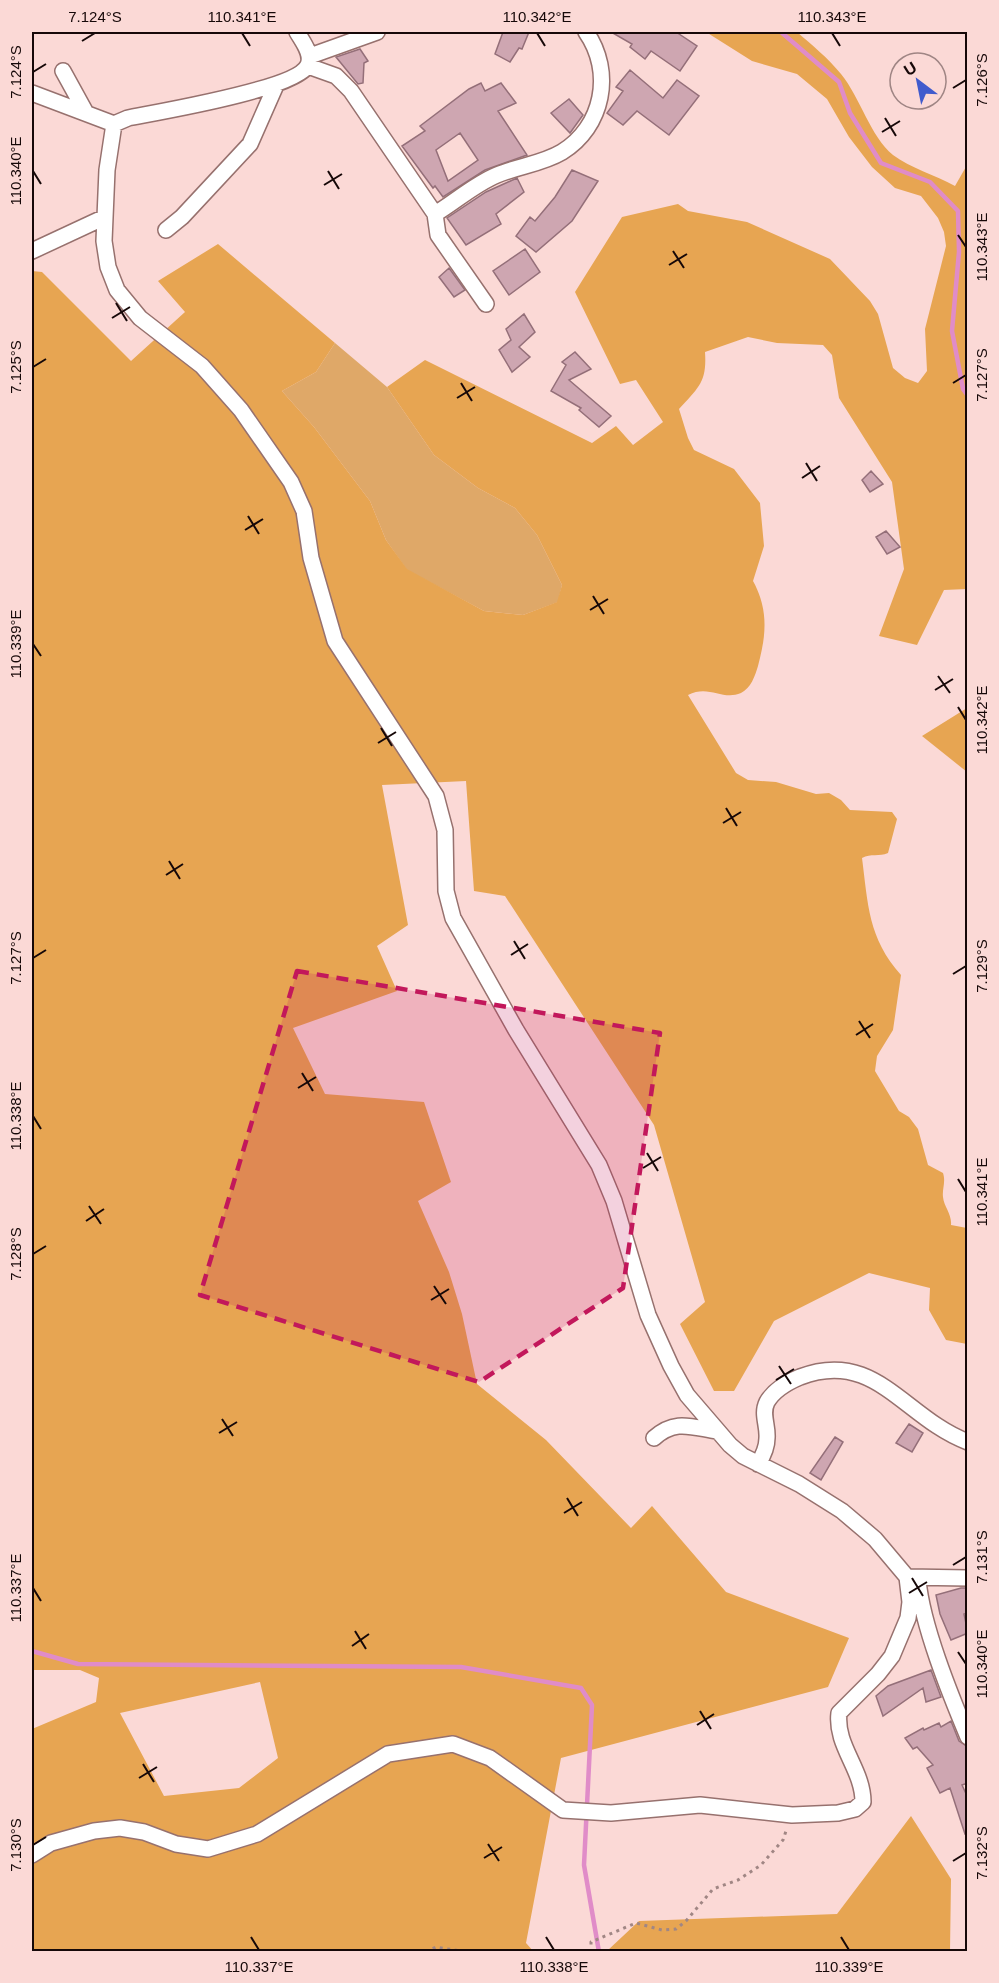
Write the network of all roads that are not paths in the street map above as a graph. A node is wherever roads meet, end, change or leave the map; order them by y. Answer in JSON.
{"nodes":[{"id":1,"x":297,"y":32,"type":"edge"},
{"id":2,"x":377,"y":32,"type":"edge"},
{"id":3,"x":586,"y":32,"type":"edge"},
{"id":4,"x":309,"y":61,"type":"junction"},
{"id":5,"x":63,"y":71,"type":"dead end"},
{"id":6,"x":276,"y":85,"type":"junction"},
{"id":7,"x":32,"y":93,"type":"edge"},
{"id":8,"x":85,"y":111,"type":"junction"},
{"id":9,"x":114,"y":124,"type":"junction"},
{"id":10,"x":435,"y":214,"type":"junction"},
{"id":11,"x":105,"y":217,"type":"junction"},
{"id":12,"x":166,"y":230,"type":"dead end"},
{"id":13,"x":32,"y":251,"type":"edge"},
{"id":14,"x":486,"y":304,"type":"dead end"},
{"id":15,"x":717,"y":1431,"type":"junction"},
{"id":16,"x":654,"y":1438,"type":"dead end"},
{"id":17,"x":968,"y":1442,"type":"edge"},
{"id":18,"x":758,"y":1464,"type":"junction"},
{"id":19,"x":912,"y":1577,"type":"junction"},
{"id":20,"x":968,"y":1578,"type":"edge"},
{"id":21,"x":968,"y":1737,"type":"edge"},
{"id":22,"x":32,"y":1855,"type":"edge"}],
"edges":[{"from":1,"to":4,"type":"street"},
{"from":2,"to":4,"type":"street"},
{"from":3,"to":10,"type":"street"},
{"from":4,"to":6,"type":"street"},
{"from":4,"to":10,"type":"street"},
{"from":5,"to":8,"type":"street"},
{"from":6,"to":9,"type":"street"},
{"from":6,"to":12,"type":"street"},
{"from":7,"to":8,"type":"street"},
{"from":8,"to":9,"type":"street"},
{"from":9,"to":11,"type":"street"},
{"from":10,"to":14,"type":"street"},
{"from":11,"to":13,"type":"street"},
{"from":11,"to":15,"type":"street"},
{"from":15,"to":16,"type":"street"},
{"from":15,"to":18,"type":"street"},
{"from":17,"to":18,"type":"street"},
{"from":18,"to":19,"type":"street"},
{"from":19,"to":20,"type":"street"},
{"from":19,"to":21,"type":"street"},
{"from":19,"to":22,"type":"street"}]}
